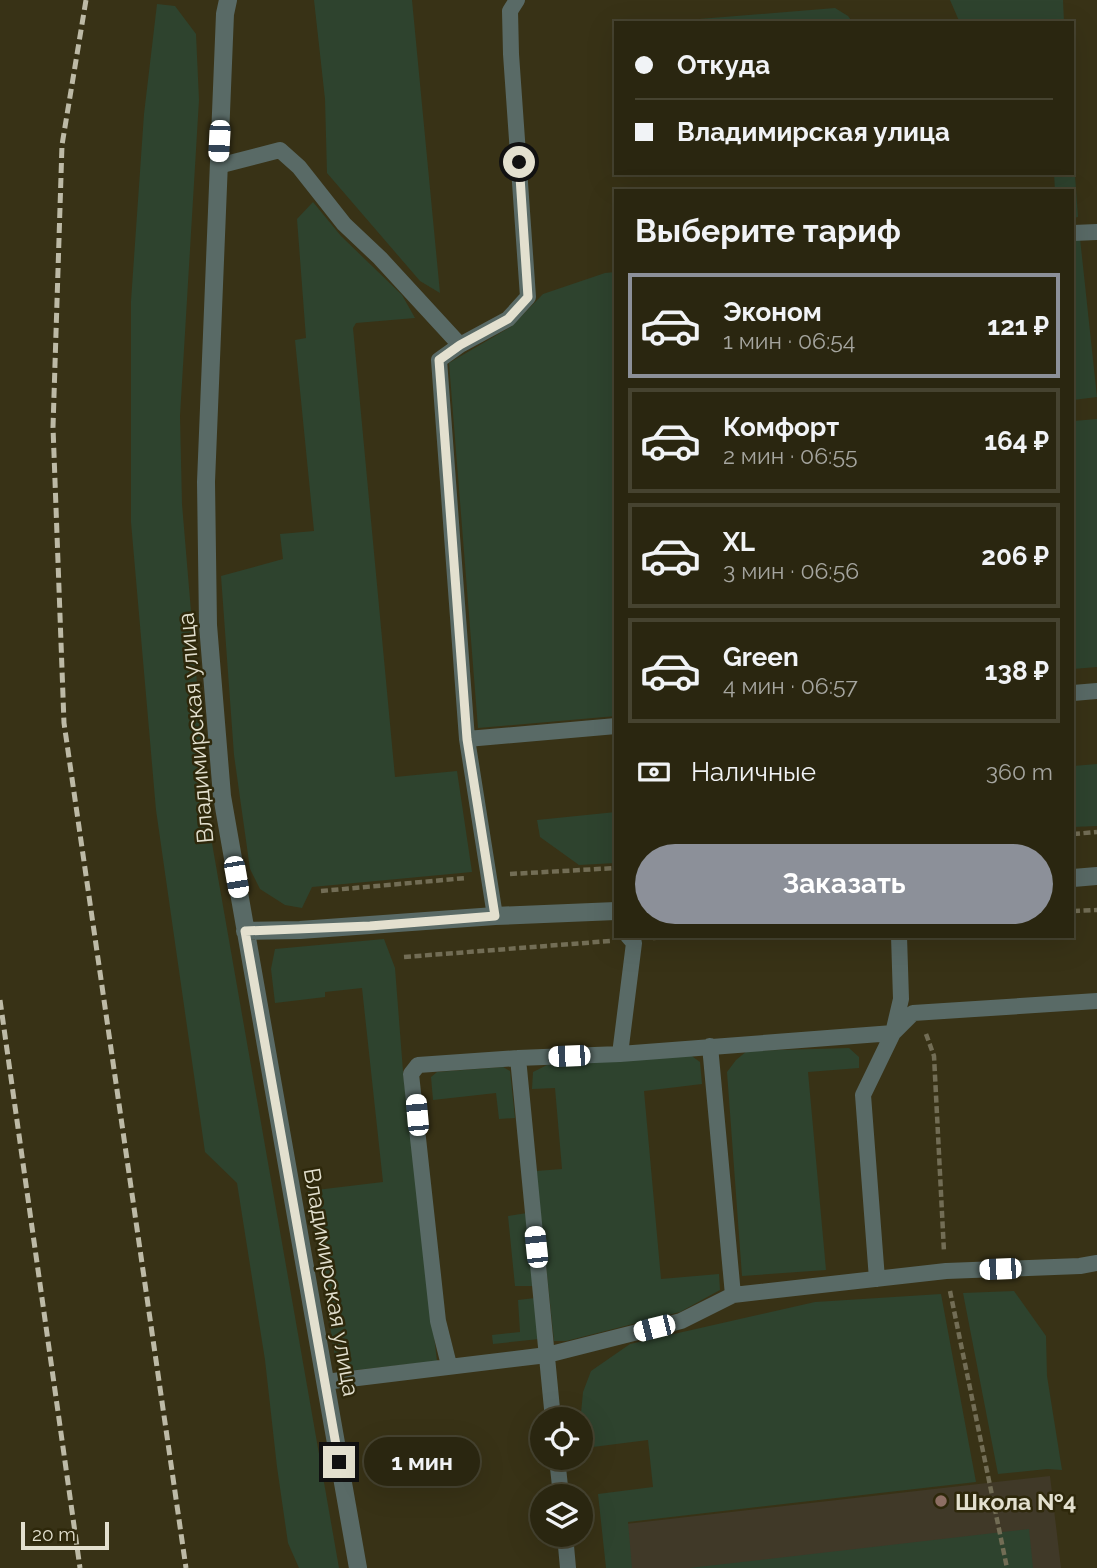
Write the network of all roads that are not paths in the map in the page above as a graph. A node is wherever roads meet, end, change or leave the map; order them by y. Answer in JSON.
{"nodes":[{"id":1,"x":228,"y":0,"type":"edge"},
{"id":2,"x":517,"y":0,"type":"edge"},
{"id":3,"x":218,"y":166,"type":"junction"},
{"id":4,"x":1097,"y":232,"type":"edge"},
{"id":5,"x":1074,"y":233,"type":"edge"},
{"id":6,"x":460,"y":345,"type":"junction"},
{"id":7,"x":1097,"y":691,"type":"edge"},
{"id":8,"x":1074,"y":693,"type":"edge"},
{"id":9,"x":614,"y":726,"type":"edge"},
{"id":10,"x":467,"y":739,"type":"junction"},
{"id":11,"x":1097,"y":876,"type":"edge"},
{"id":12,"x":1074,"y":878,"type":"edge"},
{"id":13,"x":613,"y":915,"type":"edge"},
{"id":14,"x":495,"y":916,"type":"junction"},
{"id":15,"x":245,"y":931,"type":"junction"},
{"id":16,"x":625,"y":938,"type":"edge"},
{"id":17,"x":900,"y":938,"type":"edge"},
{"id":18,"x":1097,"y":1001,"type":"edge"},
{"id":19,"x":893,"y":1033,"type":"junction"},
{"id":20,"x":710,"y":1046,"type":"junction"},
{"id":21,"x":620,"y":1054,"type":"junction"},
{"id":22,"x":517,"y":1058,"type":"junction"},
{"id":23,"x":1097,"y":1263,"type":"edge"},
{"id":24,"x":877,"y":1279,"type":"junction"},
{"id":25,"x":733,"y":1295,"type":"junction"},
{"id":26,"x":547,"y":1355,"type":"junction"},
{"id":27,"x":449,"y":1365,"type":"junction"},
{"id":28,"x":325,"y":1382,"type":"junction"},
{"id":29,"x":552,"y":1407,"type":"edge"},
{"id":30,"x":566,"y":1547,"type":"edge"},
{"id":31,"x":358,"y":1568,"type":"edge"},
{"id":32,"x":568,"y":1568,"type":"edge"}],
"edges":[{"from":1,"to":3,"type":"street","name":"Владимирская улица"},
{"from":2,"to":6,"type":"lane"},
{"from":3,"to":6,"type":"lane"},
{"from":3,"to":15,"type":"street","name":"Владимирская улица"},
{"from":4,"to":5,"type":"lane"},
{"from":6,"to":10,"type":"lane"},
{"from":7,"to":8,"type":"lane"},
{"from":9,"to":10,"type":"lane"},
{"from":10,"to":14,"type":"lane"},
{"from":11,"to":12,"type":"street"},
{"from":13,"to":14,"type":"street"},
{"from":14,"to":15,"type":"street"},
{"from":15,"to":28,"type":"street","name":"Владимирская улица"},
{"from":16,"to":21,"type":"lane"},
{"from":17,"to":19,"type":"lane"},
{"from":18,"to":19,"type":"lane"},
{"from":19,"to":20,"type":"lane"},
{"from":19,"to":24,"type":"lane"},
{"from":20,"to":21,"type":"lane"},
{"from":20,"to":25,"type":"lane"},
{"from":21,"to":22,"type":"lane"},
{"from":22,"to":26,"type":"lane"},
{"from":22,"to":27,"type":"lane"},
{"from":23,"to":24,"type":"lane"},
{"from":24,"to":25,"type":"lane"},
{"from":25,"to":26,"type":"lane"},
{"from":26,"to":27,"type":"lane"},
{"from":26,"to":29,"type":"lane"},
{"from":27,"to":28,"type":"lane"},
{"from":28,"to":31,"type":"street","name":"Владимирская улица"},
{"from":30,"to":32,"type":"lane"}]}
